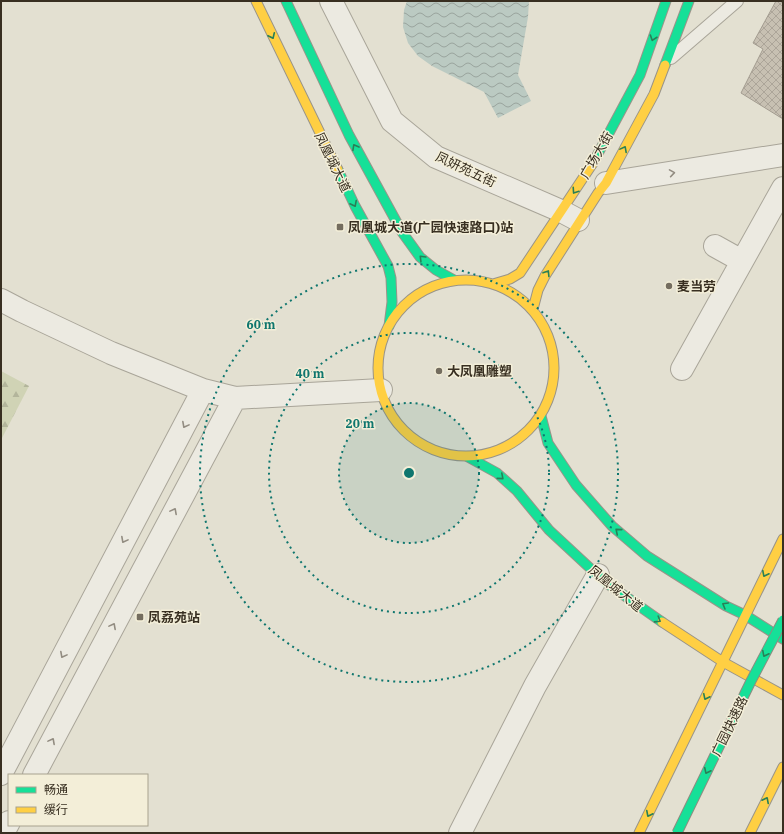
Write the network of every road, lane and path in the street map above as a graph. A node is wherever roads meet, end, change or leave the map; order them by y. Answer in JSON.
{"nodes":[{"id":1,"x":256,"y":1,"type":"edge"},
{"id":2,"x":286,"y":1,"type":"edge"},
{"id":3,"x":331,"y":1,"type":"edge"},
{"id":4,"x":666,"y":1,"type":"edge"},
{"id":5,"x":689,"y":1,"type":"edge"},
{"id":6,"x":737,"y":1,"type":"edge"},
{"id":7,"x":666,"y":63,"type":"junction"},
{"id":8,"x":783,"y":155,"type":"edge"},
{"id":9,"x":606,"y":183,"type":"junction"},
{"id":10,"x":783,"y":188,"type":"edge"},
{"id":11,"x":561,"y":211,"type":"junction"},
{"id":12,"x":581,"y":221,"type":"junction"},
{"id":13,"x":715,"y":246,"type":"dead end"},
{"id":14,"x":742,"y":262,"type":"junction"},
{"id":15,"x":454,"y":280,"type":"junction"},
{"id":16,"x":493,"y":284,"type":"junction"},
{"id":17,"x":1,"y":300,"type":"edge"},
{"id":18,"x":533,"y":309,"type":"junction"},
{"id":19,"x":389,"y":327,"type":"junction"},
{"id":20,"x":682,"y":369,"type":"dead end"},
{"id":21,"x":203,"y":390,"type":"junction"},
{"id":22,"x":380,"y":390,"type":"junction"},
{"id":23,"x":235,"y":398,"type":"junction"},
{"id":24,"x":541,"y":416,"type":"junction"},
{"id":25,"x":468,"y":457,"type":"junction"},
{"id":26,"x":783,"y":539,"type":"edge"},
{"id":27,"x":598,"y":575,"type":"junction"},
{"id":28,"x":745,"y":615,"type":"junction"},
{"id":29,"x":783,"y":620,"type":"edge"},
{"id":30,"x":783,"y":639,"type":"edge"},
{"id":31,"x":723,"y":662,"type":"junction"},
{"id":32,"x":783,"y":695,"type":"edge"},
{"id":33,"x":783,"y":767,"type":"edge"},
{"id":34,"x":1,"y":774,"type":"edge"},
{"id":35,"x":35,"y":774,"type":"edge"},
{"id":36,"x":8,"y":824,"type":"edge"},
{"id":37,"x":3,"y":833,"type":"edge"},
{"id":38,"x":460,"y":833,"type":"edge"},
{"id":39,"x":639,"y":833,"type":"edge"},
{"id":40,"x":677,"y":833,"type":"edge"},
{"id":41,"x":750,"y":833,"type":"edge"}],
"edges":[{"from":1,"to":19,"type":"main road","name":"凤凰城大道","one_way":true},
{"from":15,"to":2,"type":"main road","name":"凤凰城大道","one_way":true},
{"from":3,"to":11,"type":"street","name":"凤妍苑五街"},
{"from":4,"to":11,"type":"main road","name":"广场大街","one_way":true},
{"from":5,"to":7,"type":"main road","name":"广场大街"},
{"from":6,"to":7,"type":"lane"},
{"from":9,"to":7,"type":"main road","name":"广场大街","one_way":true},
{"from":9,"to":8,"type":"street","one_way":true},
{"from":9,"to":12,"type":"main road","name":"广场大街"},
{"from":10,"to":14,"type":"street"},
{"from":11,"to":12,"type":"street","name":"凤妍苑五街"},
{"from":11,"to":16,"type":"main road","name":"广场大街"},
{"from":18,"to":12,"type":"main road","name":"广场大街","one_way":true},
{"from":13,"to":14,"type":"street"},
{"from":14,"to":20,"type":"street"},
{"from":15,"to":16,"type":"main road"},
{"from":15,"to":19,"type":"main road"},
{"from":16,"to":18,"type":"main road"},
{"from":17,"to":21,"type":"street"},
{"from":18,"to":24,"type":"main road"},
{"from":19,"to":22,"type":"main road"},
{"from":21,"to":23,"type":"street"},
{"from":21,"to":34,"type":"street","one_way":true},
{"from":22,"to":23,"type":"street"},
{"from":22,"to":25,"type":"main road"},
{"from":35,"to":23,"type":"street","one_way":true},
{"from":24,"to":25,"type":"main road"},
{"from":28,"to":24,"type":"main road","one_way":true},
{"from":25,"to":27,"type":"main road","name":"凤凰城大道","one_way":true},
{"from":26,"to":28,"type":"main road","one_way":true},
{"from":27,"to":31,"type":"main road","name":"凤凰城大道","one_way":true},
{"from":27,"to":38,"type":"street"},
{"from":28,"to":30,"type":"main road"},
{"from":28,"to":31,"type":"main road"},
{"from":29,"to":40,"type":"main road","name":"广园快速路","one_way":true,"bridge":true},
{"from":31,"to":32,"type":"main road","name":"凤凰城大道"},
{"from":31,"to":39,"type":"main road","one_way":true},
{"from":41,"to":33,"type":"main road","one_way":true},
{"from":36,"to":37,"type":"street"}]}
